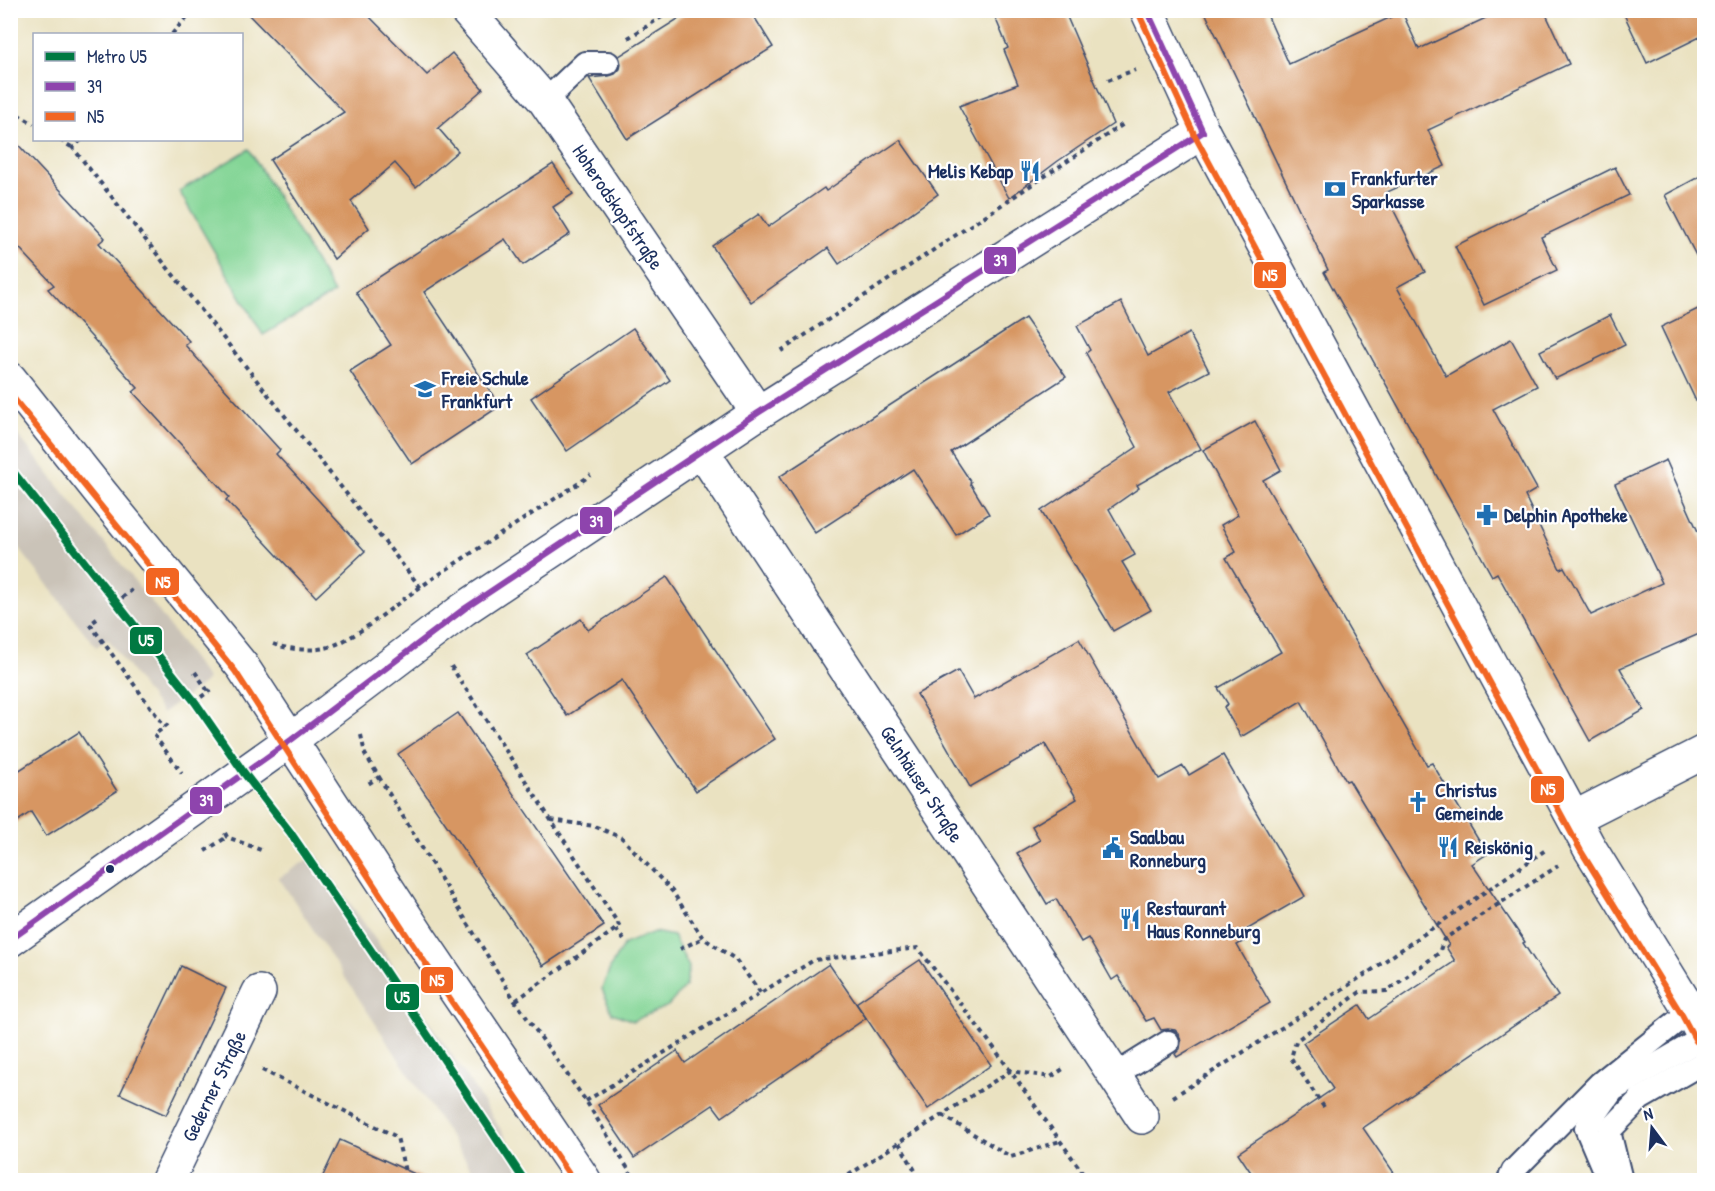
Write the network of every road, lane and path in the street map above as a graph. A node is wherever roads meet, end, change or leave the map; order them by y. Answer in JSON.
{"nodes":[{"id":1,"x":193,"y":10,"type":"edge"},
{"id":2,"x":466,"y":10,"type":"edge"},
{"id":3,"x":673,"y":10,"type":"edge"},
{"id":4,"x":1147,"y":10,"type":"edge"},
{"id":5,"x":173,"y":33,"type":"edge"},
{"id":6,"x":620,"y":41,"type":"dead end"},
{"id":7,"x":608,"y":63,"type":"dead end"},
{"id":8,"x":1142,"y":68,"type":"dead end"},
{"id":9,"x":1108,"y":80,"type":"dead end"},
{"id":10,"x":545,"y":101,"type":"junction"},
{"id":11,"x":10,"y":110,"type":"edge"},
{"id":12,"x":33,"y":123,"type":"edge"},
{"id":13,"x":1203,"y":132,"type":"junction"},
{"id":14,"x":62,"y":141,"type":"edge"},
{"id":15,"x":80,"y":141,"type":"edge"},
{"id":16,"x":73,"y":148,"type":"junction"},
{"id":17,"x":10,"y":379,"type":"edge"},
{"id":18,"x":758,"y":413,"type":"junction"},
{"id":19,"x":702,"y":451,"type":"junction"},
{"id":20,"x":425,"y":592,"type":"dead end"},
{"id":21,"x":97,"y":619,"type":"dead end"},
{"id":22,"x":271,"y":643,"type":"dead end"},
{"id":23,"x":330,"y":647,"type":"dead end"},
{"id":24,"x":449,"y":664,"type":"dead end"},
{"id":25,"x":196,"y":673,"type":"dead end"},
{"id":26,"x":214,"y":688,"type":"dead end"},
{"id":27,"x":208,"y":691,"type":"junction"},
{"id":28,"x":201,"y":697,"type":"dead end"},
{"id":29,"x":165,"y":727,"type":"dead end"},
{"id":30,"x":291,"y":740,"type":"junction"},
{"id":31,"x":1704,"y":752,"type":"edge"},
{"id":32,"x":379,"y":777,"type":"dead end"},
{"id":33,"x":551,"y":820,"type":"junction"},
{"id":34,"x":1581,"y":831,"type":"junction"},
{"id":35,"x":227,"y":837,"type":"dead end"},
{"id":36,"x":261,"y":850,"type":"dead end"},
{"id":37,"x":616,"y":930,"type":"junction"},
{"id":38,"x":703,"y":938,"type":"junction"},
{"id":39,"x":10,"y":940,"type":"edge"},
{"id":40,"x":626,"y":944,"type":"dead end"},
{"id":41,"x":680,"y":949,"type":"dead end"},
{"id":42,"x":259,"y":992,"type":"dead end"},
{"id":43,"x":761,"y":993,"type":"junction"},
{"id":44,"x":515,"y":1001,"type":"junction"},
{"id":45,"x":1700,"y":1028,"type":"edge"},
{"id":46,"x":1168,"y":1042,"type":"dead end"},
{"id":47,"x":1096,"y":1047,"type":"junction"},
{"id":48,"x":229,"y":1054,"type":"junction"},
{"id":49,"x":1704,"y":1062,"type":"edge"},
{"id":50,"x":1010,"y":1071,"type":"junction"},
{"id":51,"x":1115,"y":1075,"type":"junction"},
{"id":52,"x":586,"y":1101,"type":"junction"},
{"id":53,"x":1324,"y":1107,"type":"dead end"},
{"id":54,"x":942,"y":1115,"type":"junction"},
{"id":55,"x":1142,"y":1117,"type":"joint"},
{"id":56,"x":1060,"y":1141,"type":"junction"},
{"id":57,"x":899,"y":1143,"type":"junction"},
{"id":58,"x":168,"y":1180,"type":"edge"},
{"id":59,"x":407,"y":1180,"type":"edge"},
{"id":60,"x":584,"y":1180,"type":"edge"},
{"id":61,"x":635,"y":1180,"type":"edge"},
{"id":62,"x":841,"y":1180,"type":"edge"},
{"id":63,"x":913,"y":1180,"type":"edge"},
{"id":64,"x":1088,"y":1180,"type":"edge"},
{"id":65,"x":1509,"y":1180,"type":"edge"},
{"id":66,"x":1608,"y":1180,"type":"edge"},
{"id":67,"x":1621,"y":1180,"type":"edge"}],
"edges":[{"from":1,"to":5,"type":"path"},
{"from":2,"to":10,"type":"street","name":"Hoherodskopfstraße"},
{"from":3,"to":6,"type":"path"},
{"from":4,"to":13,"type":"street"},
{"from":7,"to":10,"type":"lane"},
{"from":8,"to":9,"type":"path"},
{"from":10,"to":18,"type":"street","name":"Hoherodskopfstraße"},
{"from":11,"to":12,"type":"path"},
{"from":13,"to":18,"type":"street"},
{"from":13,"to":34,"type":"street"},
{"from":14,"to":16,"type":"path"},
{"from":15,"to":16,"type":"path"},
{"from":16,"to":20,"type":"path"},
{"from":17,"to":30,"type":"street"},
{"from":18,"to":19,"type":"street"},
{"from":19,"to":30,"type":"street"},
{"from":19,"to":47,"type":"street","name":"Gelnhäuser Straße"},
{"from":21,"to":29,"type":"path"},
{"from":22,"to":23,"type":"path"},
{"from":24,"to":33,"type":"path"},
{"from":25,"to":27,"type":"path"},
{"from":26,"to":27,"type":"path"},
{"from":27,"to":28,"type":"path"},
{"from":30,"to":39,"type":"street"},
{"from":30,"to":60,"type":"street"},
{"from":31,"to":34,"type":"street"},
{"from":32,"to":44,"type":"path"},
{"from":33,"to":37,"type":"path"},
{"from":33,"to":38,"type":"path"},
{"from":34,"to":45,"type":"street"},
{"from":34,"to":53,"type":"path"},
{"from":34,"to":55,"type":"path"},
{"from":35,"to":36,"type":"path"},
{"from":37,"to":40,"type":"path"},
{"from":37,"to":44,"type":"path"},
{"from":38,"to":41,"type":"path"},
{"from":38,"to":43,"type":"path"},
{"from":42,"to":48,"type":"street","name":"Gederner Straße"},
{"from":43,"to":50,"type":"path"},
{"from":43,"to":52,"type":"path"},
{"from":44,"to":52,"type":"path"},
{"from":45,"to":65,"type":"lane"},
{"from":45,"to":66,"type":"lane"},
{"from":46,"to":51,"type":"lane"},
{"from":47,"to":50,"type":"path"},
{"from":47,"to":51,"type":"street","name":"Gelnhäuser Straße"},
{"from":48,"to":58,"type":"street","name":"Gederner Straße"},
{"from":48,"to":59,"type":"path"},
{"from":49,"to":67,"type":"lane"},
{"from":50,"to":54,"type":"path"},
{"from":50,"to":56,"type":"path"},
{"from":51,"to":55,"type":"street","name":"Gelnhäuser Straße"},
{"from":52,"to":61,"type":"path"},
{"from":54,"to":56,"type":"path"},
{"from":54,"to":57,"type":"path"},
{"from":56,"to":64,"type":"path"},
{"from":57,"to":62,"type":"path"},
{"from":57,"to":63,"type":"path"}]}
